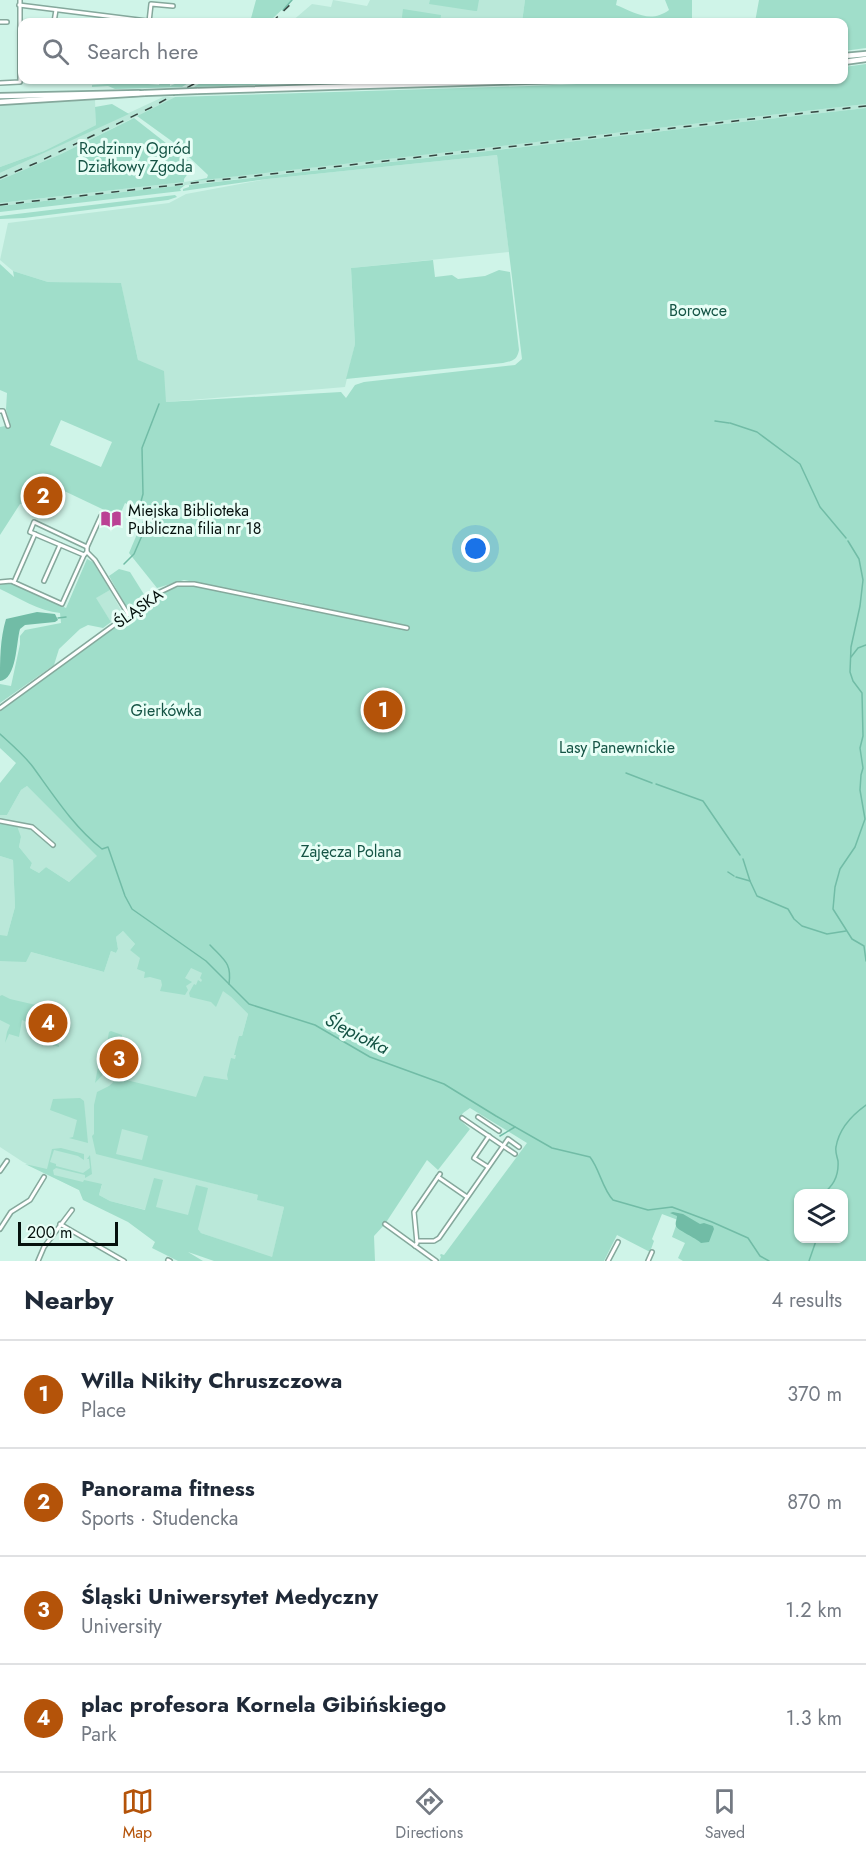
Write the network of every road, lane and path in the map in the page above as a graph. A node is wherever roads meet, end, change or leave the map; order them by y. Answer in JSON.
{"nodes":[{"id":1,"x":20,"y":0,"type":"edge"},
{"id":2,"x":19,"y":5,"type":"junction"},
{"id":3,"x":173,"y":6,"type":"dead end"},
{"id":4,"x":56,"y":10,"type":"junction"},
{"id":5,"x":19,"y":18,"type":"edge"},
{"id":6,"x":55,"y":18,"type":"edge"},
{"id":7,"x":113,"y":18,"type":"edge"},
{"id":8,"x":149,"y":18,"type":"edge"},
{"id":9,"x":0,"y":22,"type":"edge"},
{"id":10,"x":7,"y":22,"type":"dead end"},
{"id":11,"x":866,"y":54,"type":"edge"},
{"id":12,"x":848,"y":56,"type":"edge"},
{"id":13,"x":866,"y":59,"type":"edge"},
{"id":14,"x":848,"y":61,"type":"edge"},
{"id":15,"x":18,"y":82,"type":"edge"},
{"id":16,"x":0,"y":83,"type":"edge"},
{"id":17,"x":385,"y":84,"type":"edge"},
{"id":18,"x":459,"y":84,"type":"edge"},
{"id":19,"x":372,"y":85,"type":"junction"},
{"id":20,"x":145,"y":93,"type":"junction"},
{"id":21,"x":0,"y":96,"type":"edge"},
{"id":22,"x":0,"y":102,"type":"edge"},
{"id":23,"x":0,"y":411,"type":"edge"},
{"id":24,"x":8,"y":426,"type":"dead end"},
{"id":25,"x":101,"y":516,"type":"dead end"},
{"id":26,"x":36,"y":534,"type":"junction"},
{"id":27,"x":60,"y":545,"type":"junction"},
{"id":28,"x":87,"y":547,"type":"junction"},
{"id":29,"x":85,"y":553,"type":"junction"},
{"id":30,"x":13,"y":581,"type":"junction"},
{"id":31,"x":44,"y":581,"type":"dead end"},
{"id":32,"x":0,"y":582,"type":"edge"},
{"id":33,"x":128,"y":614,"type":"junction"},
{"id":34,"x":407,"y":628,"type":"dead end"},
{"id":35,"x":0,"y":708,"type":"edge"},
{"id":36,"x":0,"y":821,"type":"edge"},
{"id":37,"x":53,"y":845,"type":"dead end"},
{"id":38,"x":478,"y":1117,"type":"dead end"},
{"id":39,"x":462,"y":1118,"type":"dead end"},
{"id":40,"x":483,"y":1120,"type":"junction"},
{"id":41,"x":477,"y":1128,"type":"junction"},
{"id":42,"x":499,"y":1131,"type":"dead end"},
{"id":43,"x":489,"y":1136,"type":"junction"},
{"id":44,"x":503,"y":1146,"type":"junction"},
{"id":45,"x":519,"y":1147,"type":"dead end"},
{"id":46,"x":515,"y":1154,"type":"dead end"},
{"id":47,"x":7,"y":1161,"type":"dead end"},
{"id":48,"x":488,"y":1167,"type":"junction"},
{"id":49,"x":0,"y":1171,"type":"edge"},
{"id":50,"x":44,"y":1177,"type":"dead end"},
{"id":51,"x":467,"y":1197,"type":"junction"},
{"id":52,"x":72,"y":1210,"type":"dead end"},
{"id":53,"x":60,"y":1224,"type":"junction"},
{"id":54,"x":385,"y":1224,"type":"dead end"},
{"id":55,"x":0,"y":1229,"type":"edge"},
{"id":56,"x":618,"y":1242,"type":"dead end"},
{"id":57,"x":416,"y":1243,"type":"junction"},
{"id":58,"x":652,"y":1252,"type":"dead end"},
{"id":59,"x":38,"y":1261,"type":"edge"},
{"id":60,"x":124,"y":1261,"type":"edge"},
{"id":61,"x":436,"y":1261,"type":"edge"},
{"id":62,"x":608,"y":1261,"type":"edge"},
{"id":63,"x":648,"y":1261,"type":"edge"}],
"edges":[{"from":1,"to":2,"type":"street"},
{"from":2,"to":4,"type":"street"},
{"from":2,"to":5,"type":"street"},
{"from":3,"to":8,"type":"street"},
{"from":4,"to":6,"type":"street"},
{"from":4,"to":7,"type":"street"},
{"from":9,"to":10,"type":"street"},
{"from":11,"to":12,"type":"main road"},
{"from":13,"to":14,"type":"main road"},
{"from":15,"to":16,"type":"street"},
{"from":17,"to":19,"type":"main road"},
{"from":18,"to":19,"type":"main road"},
{"from":19,"to":20,"type":"main road","bridge":true},
{"from":20,"to":21,"type":"main road"},
{"from":20,"to":22,"type":"main road"},
{"from":23,"to":24,"type":"street"},
{"from":25,"to":28,"type":"street"},
{"from":26,"to":27,"type":"street"},
{"from":26,"to":28,"type":"street"},
{"from":26,"to":30,"type":"street"},
{"from":27,"to":29,"type":"street"},
{"from":27,"to":31,"type":"street"},
{"from":28,"to":29,"type":"street"},
{"from":29,"to":30,"type":"street"},
{"from":29,"to":33,"type":"street"},
{"from":30,"to":32,"type":"street"},
{"from":33,"to":34,"type":"street","name":"ŚLĄSKA"},
{"from":33,"to":35,"type":"street","name":"ŚLĄSKA"},
{"from":36,"to":37,"type":"street"},
{"from":38,"to":40,"type":"street"},
{"from":39,"to":41,"type":"street"},
{"from":40,"to":41,"type":"street"},
{"from":40,"to":42,"type":"street"},
{"from":41,"to":43,"type":"street"},
{"from":43,"to":44,"type":"street"},
{"from":43,"to":48,"type":"street"},
{"from":44,"to":45,"type":"street"},
{"from":44,"to":46,"type":"street"},
{"from":44,"to":48,"type":"street"},
{"from":47,"to":49,"type":"street"},
{"from":48,"to":51,"type":"street"},
{"from":50,"to":55,"type":"street"},
{"from":51,"to":57,"type":"street"},
{"from":51,"to":57,"type":"street"},
{"from":52,"to":53,"type":"street"},
{"from":53,"to":59,"type":"street"},
{"from":53,"to":60,"type":"street"},
{"from":54,"to":57,"type":"street"},
{"from":56,"to":62,"type":"street"},
{"from":57,"to":61,"type":"street"},
{"from":58,"to":63,"type":"street"}]}
